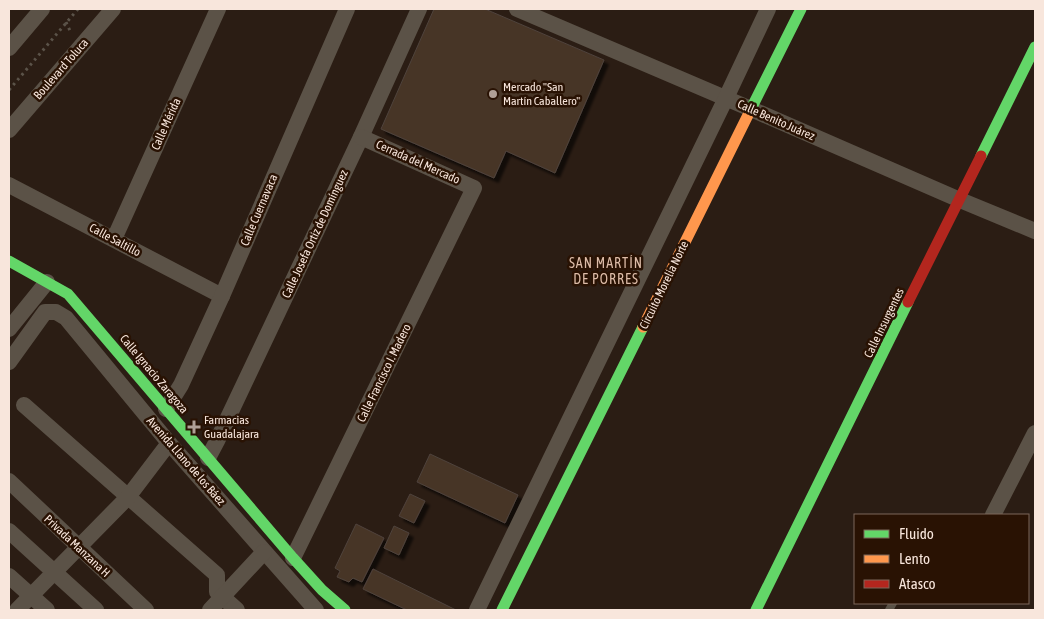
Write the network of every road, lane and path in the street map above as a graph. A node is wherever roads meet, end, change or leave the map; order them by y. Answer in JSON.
{"nodes":[{"id":1,"x":42,"y":9,"type":"edge"},
{"id":2,"x":72,"y":9,"type":"edge"},
{"id":3,"x":114,"y":9,"type":"edge"},
{"id":4,"x":218,"y":9,"type":"edge"},
{"id":5,"x":347,"y":9,"type":"edge"},
{"id":6,"x":419,"y":9,"type":"edge"},
{"id":7,"x":518,"y":9,"type":"edge"},
{"id":8,"x":768,"y":9,"type":"edge"},
{"id":9,"x":801,"y":9,"type":"edge"},
{"id":10,"x":77,"y":10,"type":"edge"},
{"id":11,"x":1035,"y":47,"type":"edge"},
{"id":12,"x":9,"y":48,"type":"edge"},
{"id":13,"x":9,"y":90,"type":"edge"},
{"id":14,"x":726,"y":98,"type":"junction"},
{"id":15,"x":751,"y":109,"type":"junction"},
{"id":16,"x":9,"y":130,"type":"edge"},
{"id":17,"x":361,"y":137,"type":"junction"},
{"id":18,"x":9,"y":185,"type":"edge"},
{"id":19,"x":474,"y":188,"type":"joint"},
{"id":20,"x":960,"y":200,"type":"junction"},
{"id":21,"x":1035,"y":231,"type":"edge"},
{"id":22,"x":114,"y":239,"type":"junction"},
{"id":23,"x":9,"y":262,"type":"edge"},
{"id":24,"x":46,"y":282,"type":"junction"},
{"id":25,"x":222,"y":296,"type":"junction"},
{"id":26,"x":9,"y":329,"type":"edge"},
{"id":27,"x":9,"y":362,"type":"edge"},
{"id":28,"x":24,"y":405,"type":"dead end"},
{"id":29,"x":166,"y":409,"type":"junction"},
{"id":30,"x":1035,"y":433,"type":"edge"},
{"id":31,"x":170,"y":443,"type":"junction"},
{"id":32,"x":208,"y":458,"type":"junction"},
{"id":33,"x":9,"y":481,"type":"edge"},
{"id":34,"x":128,"y":497,"type":"junction"},
{"id":35,"x":994,"y":514,"type":"edge"},
{"id":36,"x":9,"y":531,"type":"edge"},
{"id":37,"x":79,"y":547,"type":"junction"},
{"id":38,"x":506,"y":551,"type":"junction"},
{"id":39,"x":264,"y":552,"type":"junction"},
{"id":40,"x":293,"y":558,"type":"junction"},
{"id":41,"x":527,"y":560,"type":"junction"},
{"id":42,"x":54,"y":572,"type":"junction"},
{"id":43,"x":9,"y":576,"type":"edge"},
{"id":44,"x":31,"y":596,"type":"junction"},
{"id":45,"x":222,"y":597,"type":"junction"},
{"id":46,"x":17,"y":610,"type":"edge"},
{"id":47,"x":47,"y":610,"type":"edge"},
{"id":48,"x":96,"y":610,"type":"edge"},
{"id":49,"x":146,"y":610,"type":"edge"},
{"id":50,"x":210,"y":610,"type":"edge"},
{"id":51,"x":237,"y":610,"type":"edge"},
{"id":52,"x":316,"y":610,"type":"edge"},
{"id":53,"x":345,"y":610,"type":"edge"},
{"id":54,"x":478,"y":610,"type":"edge"},
{"id":55,"x":502,"y":610,"type":"edge"},
{"id":56,"x":756,"y":610,"type":"edge"}],
"edges":[{"from":1,"to":12,"type":"street"},
{"from":2,"to":10,"type":"path"},
{"from":3,"to":16,"type":"street","name":"Boulevard Toluca"},
{"from":4,"to":22,"type":"street","name":"Calle Mérida"},
{"from":5,"to":25,"type":"street","name":"Calle Cuernavaca"},
{"from":6,"to":17,"type":"street","name":"Calle Josefa Ortiz de Domínguez"},
{"from":7,"to":14,"type":"street","name":"Calle Benito Juárez"},
{"from":8,"to":14,"type":"street","name":"Circuito Morelia Norte"},
{"from":9,"to":15,"type":"street","name":"Circuito Morelia Norte"},
{"from":10,"to":13,"type":"path"},
{"from":11,"to":20,"type":"street","name":"Calle Insurgentes"},
{"from":14,"to":15,"type":"street","name":"Calle Benito Juárez"},
{"from":14,"to":38,"type":"street","name":"Circuito Morelia Norte"},
{"from":15,"to":20,"type":"street","name":"Calle Benito Juárez"},
{"from":15,"to":41,"type":"street","name":"Circuito Morelia Norte"},
{"from":17,"to":19,"type":"street","name":"Cerrada del Mercado"},
{"from":17,"to":32,"type":"street","name":"Calle Josefa Ortiz de Domínguez"},
{"from":18,"to":22,"type":"street","name":"Calle Saltillo"},
{"from":19,"to":40,"type":"street","name":"Calle Francisco I. Madero"},
{"from":20,"to":21,"type":"street","name":"Calle Benito Juárez"},
{"from":20,"to":56,"type":"street","name":"Calle Insurgentes"},
{"from":22,"to":25,"type":"street","name":"Calle Saltillo"},
{"from":23,"to":24,"type":"street","name":"Calle Ignacio Zaragoza"},
{"from":24,"to":26,"type":"street"},
{"from":24,"to":29,"type":"street","name":"Calle Ignacio Zaragoza"},
{"from":25,"to":29,"type":"street","name":"Calle Cuernavaca"},
{"from":27,"to":31,"type":"street","name":"Avenida Llano de los Báez"},
{"from":28,"to":34,"type":"street"},
{"from":29,"to":32,"type":"street","name":"Calle Ignacio Zaragoza"},
{"from":30,"to":35,"type":"street"},
{"from":31,"to":34,"type":"street"},
{"from":31,"to":39,"type":"street","name":"Avenida Llano de los Báez"},
{"from":32,"to":40,"type":"street","name":"Calle Ignacio Zaragoza"},
{"from":33,"to":37,"type":"street","name":"Privada Manzana H"},
{"from":34,"to":37,"type":"street"},
{"from":34,"to":45,"type":"street"},
{"from":36,"to":42,"type":"street"},
{"from":37,"to":42,"type":"street"},
{"from":37,"to":49,"type":"street","name":"Privada Manzana H"},
{"from":38,"to":41,"type":"street"},
{"from":38,"to":54,"type":"street","name":"Circuito Morelia Norte"},
{"from":39,"to":45,"type":"street"},
{"from":39,"to":52,"type":"street","name":"Avenida Llano de los Báez"},
{"from":40,"to":53,"type":"street","name":"Calle Ignacio Zaragoza"},
{"from":41,"to":55,"type":"street","name":"Circuito Morelia Norte"},
{"from":42,"to":44,"type":"street"},
{"from":42,"to":48,"type":"street"},
{"from":43,"to":44,"type":"street"},
{"from":44,"to":46,"type":"street"},
{"from":44,"to":47,"type":"street"},
{"from":45,"to":50,"type":"street"},
{"from":45,"to":51,"type":"street"}]}
